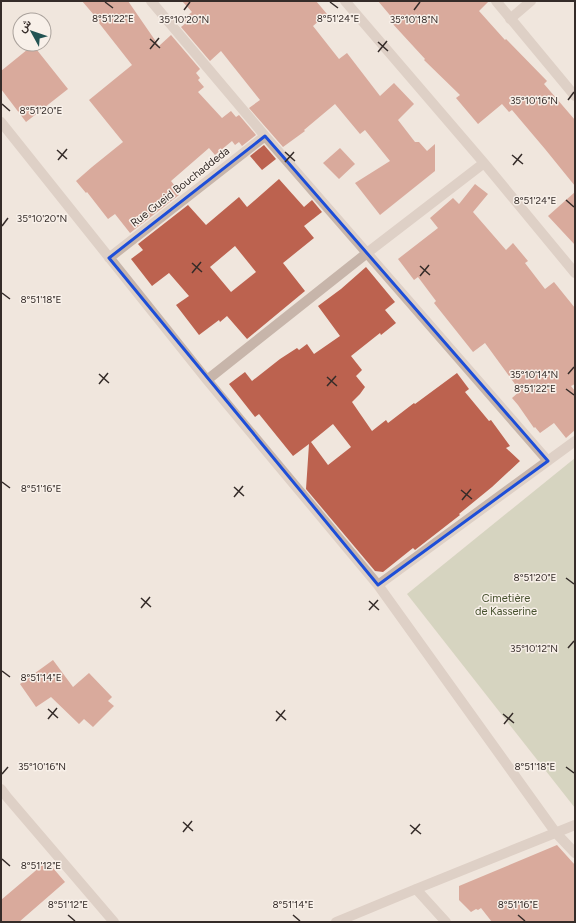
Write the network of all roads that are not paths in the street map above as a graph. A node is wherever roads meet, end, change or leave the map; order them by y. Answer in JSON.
{"nodes":[{"id":1,"x":151,"y":1,"type":"edge"},
{"id":2,"x":345,"y":1,"type":"edge"},
{"id":3,"x":496,"y":1,"type":"edge"},
{"id":4,"x":531,"y":1,"type":"edge"},
{"id":5,"x":510,"y":19,"type":"junction"},
{"id":6,"x":575,"y":96,"type":"edge"},
{"id":7,"x":1,"y":122,"type":"edge"},
{"id":8,"x":265,"y":136,"type":"junction"},
{"id":9,"x":484,"y":163,"type":"junction"},
{"id":10,"x":367,"y":253,"type":"junction"},
{"id":11,"x":109,"y":258,"type":"junction"},
{"id":12,"x":575,"y":273,"type":"edge"},
{"id":13,"x":207,"y":380,"type":"junction"},
{"id":14,"x":575,"y":441,"type":"edge"},
{"id":15,"x":548,"y":460,"type":"junction"},
{"id":16,"x":378,"y":585,"type":"junction"},
{"id":17,"x":1,"y":789,"type":"edge"},
{"id":18,"x":575,"y":825,"type":"edge"},
{"id":19,"x":556,"y":833,"type":"junction"},
{"id":20,"x":575,"y":853,"type":"edge"},
{"id":21,"x":416,"y":889,"type":"junction"},
{"id":22,"x":114,"y":922,"type":"edge"},
{"id":23,"x":336,"y":922,"type":"edge"},
{"id":24,"x":446,"y":922,"type":"edge"}],
"edges":[{"from":1,"to":8,"type":"street"},
{"from":2,"to":9,"type":"street"},
{"from":3,"to":5,"type":"street"},
{"from":4,"to":5,"type":"street"},
{"from":5,"to":6,"type":"street"},
{"from":7,"to":11,"type":"street"},
{"from":8,"to":10,"type":"street"},
{"from":8,"to":11,"type":"street","name":"Rue Gueid Bouchaddeda"},
{"from":9,"to":10,"type":"street"},
{"from":9,"to":12,"type":"street"},
{"from":10,"to":13,"type":"street"},
{"from":10,"to":15,"type":"street"},
{"from":11,"to":13,"type":"street"},
{"from":13,"to":16,"type":"street"},
{"from":14,"to":15,"type":"street"},
{"from":15,"to":16,"type":"street"},
{"from":16,"to":19,"type":"street"},
{"from":17,"to":22,"type":"street"},
{"from":18,"to":19,"type":"street"},
{"from":19,"to":20,"type":"street"},
{"from":19,"to":21,"type":"street"},
{"from":21,"to":23,"type":"street"},
{"from":21,"to":24,"type":"street"}]}
